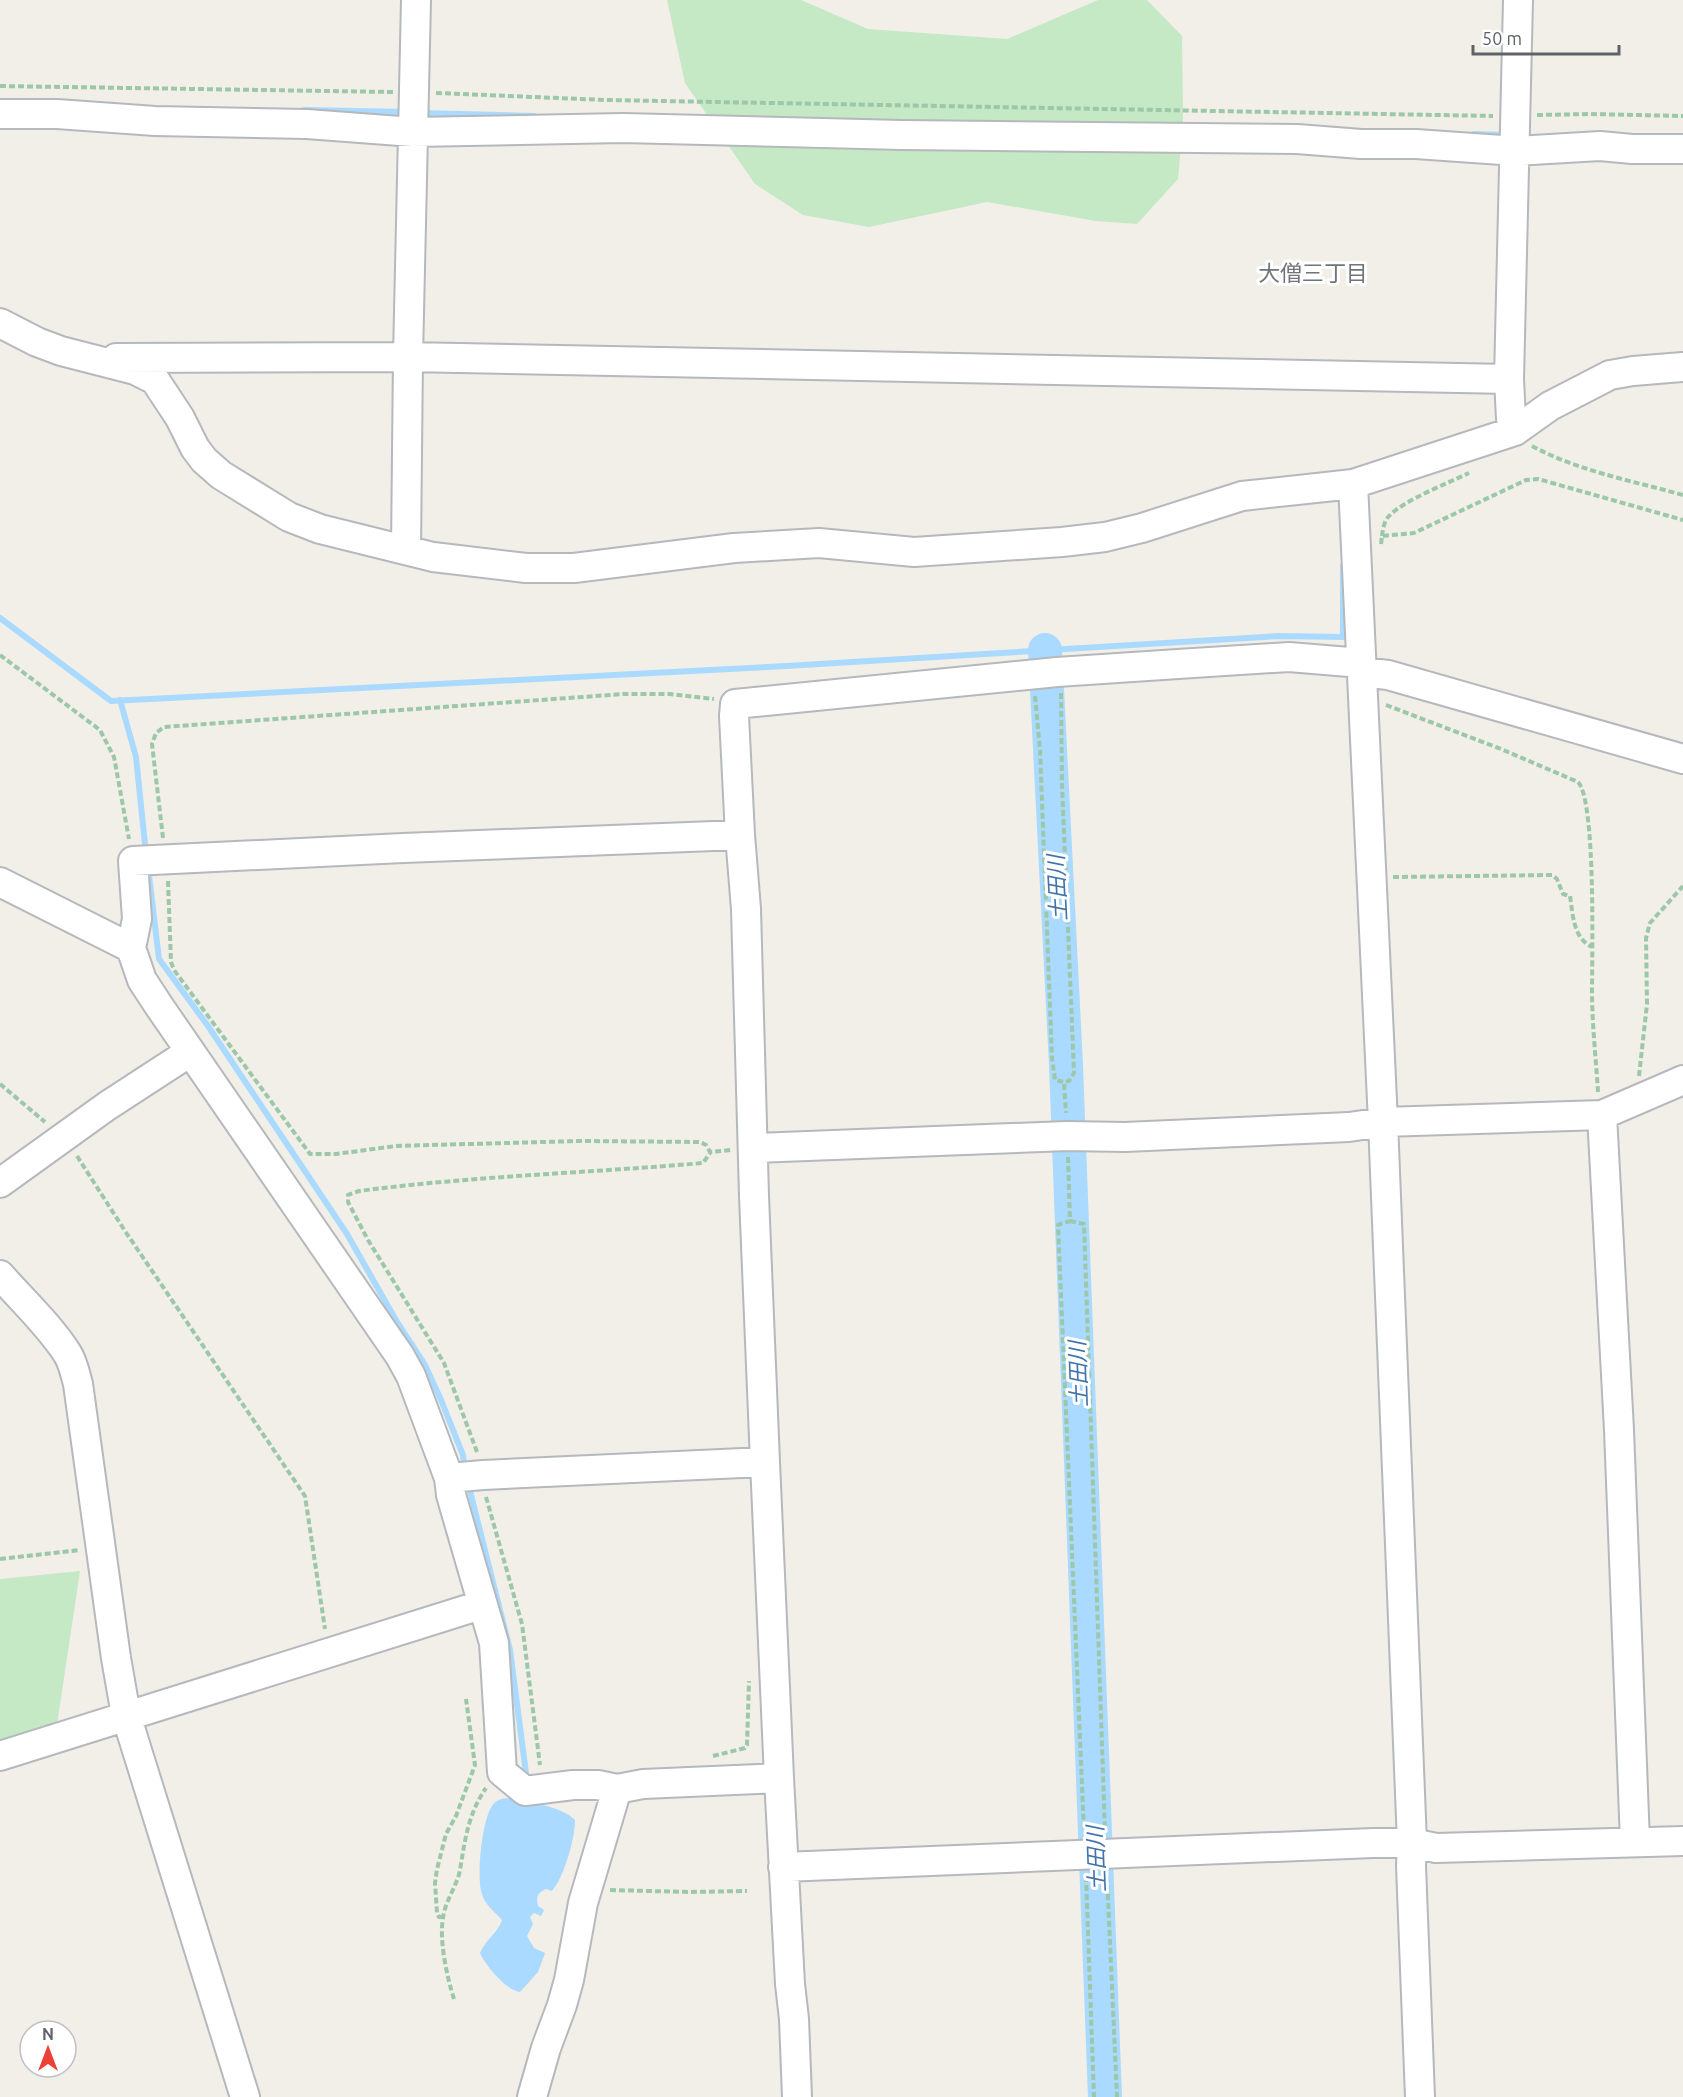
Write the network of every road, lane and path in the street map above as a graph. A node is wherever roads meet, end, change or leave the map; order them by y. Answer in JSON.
{"nodes":[{"id":1,"x":416,"y":0,"type":"edge"},
{"id":2,"x":1518,"y":0,"type":"edge"},
{"id":3,"x":0,"y":86,"type":"edge"},
{"id":4,"x":414,"y":93,"type":"junction"},
{"id":5,"x":0,"y":114,"type":"edge"},
{"id":6,"x":1683,"y":116,"type":"edge"},
{"id":7,"x":1517,"y":117,"type":"junction"},
{"id":8,"x":413,"y":132,"type":"junction"},
{"id":9,"x":1683,"y":150,"type":"edge"},
{"id":10,"x":1516,"y":151,"type":"junction"},
{"id":11,"x":0,"y":322,"type":"edge"},
{"id":12,"x":408,"y":357,"type":"junction"},
{"id":13,"x":93,"y":358,"type":"junction"},
{"id":14,"x":1683,"y":367,"type":"edge"},
{"id":15,"x":1509,"y":379,"type":"junction"},
{"id":16,"x":1513,"y":432,"type":"junction"},
{"id":17,"x":1475,"y":470,"type":"dead end"},
{"id":18,"x":1353,"y":484,"type":"junction"},
{"id":19,"x":1683,"y":495,"type":"edge"},
{"id":20,"x":1683,"y":520,"type":"edge"},
{"id":21,"x":1382,"y":536,"type":"junction"},
{"id":22,"x":406,"y":550,"type":"junction"},
{"id":23,"x":1379,"y":554,"type":"dead end"},
{"id":24,"x":0,"y":655,"type":"edge"},
{"id":25,"x":1362,"y":667,"type":"junction"},
{"id":26,"x":1046,"y":681,"type":"junction"},
{"id":27,"x":1364,"y":702,"type":"junction"},
{"id":28,"x":735,"y":704,"type":"junction"},
{"id":29,"x":1683,"y":759,"type":"edge"},
{"id":30,"x":740,"y":835,"type":"junction"},
{"id":31,"x":166,"y":859,"type":"junction"},
{"id":32,"x":133,"y":861,"type":"junction"},
{"id":33,"x":1371,"y":878,"type":"junction"},
{"id":34,"x":0,"y":882,"type":"edge"},
{"id":35,"x":1683,"y":886,"type":"edge"},
{"id":36,"x":1592,"y":947,"type":"junction"},
{"id":37,"x":131,"y":948,"type":"junction"},
{"id":38,"x":190,"y":1052,"type":"junction"},
{"id":39,"x":1683,"y":1080,"type":"edge"},
{"id":40,"x":1064,"y":1082,"type":"junction"},
{"id":41,"x":0,"y":1084,"type":"edge"},
{"id":42,"x":1642,"y":1097,"type":"junction"},
{"id":43,"x":1600,"y":1115,"type":"junction"},
{"id":44,"x":1383,"y":1122,"type":"junction"},
{"id":45,"x":1067,"y":1136,"type":"junction"},
{"id":46,"x":62,"y":1138,"type":"junction"},
{"id":47,"x":753,"y":1148,"type":"junction"},
{"id":48,"x":710,"y":1152,"type":"junction"},
{"id":49,"x":0,"y":1183,"type":"edge"},
{"id":50,"x":1070,"y":1221,"type":"junction"},
{"id":51,"x":0,"y":1275,"type":"edge"},
{"id":52,"x":765,"y":1462,"type":"junction"},
{"id":53,"x":483,"y":1475,"type":"junction"},
{"id":54,"x":449,"y":1478,"type":"junction"},
{"id":55,"x":100,"y":1547,"type":"junction"},
{"id":56,"x":0,"y":1559,"type":"edge"},
{"id":57,"x":481,"y":1605,"type":"junction"},
{"id":58,"x":329,"y":1652,"type":"junction"},
{"id":59,"x":749,"y":1679,"type":"dead end"},
{"id":60,"x":466,"y":1699,"type":"dead end"},
{"id":61,"x":126,"y":1715,"type":"junction"},
{"id":62,"x":0,"y":1756,"type":"edge"},
{"id":63,"x":710,"y":1756,"type":"dead end"},
{"id":64,"x":502,"y":1772,"type":"junction"},
{"id":65,"x":779,"y":1778,"type":"junction"},
{"id":66,"x":618,"y":1789,"type":"junction"},
{"id":67,"x":537,"y":1790,"type":"junction"},
{"id":68,"x":1683,"y":1841,"type":"edge"},
{"id":69,"x":1412,"y":1842,"type":"junction"},
{"id":70,"x":1635,"y":1842,"type":"junction"},
{"id":71,"x":1096,"y":1854,"type":"junction"},
{"id":72,"x":783,"y":1867,"type":"junction"},
{"id":73,"x":587,"y":1888,"type":"junction"},
{"id":74,"x":747,"y":1891,"type":"dead end"},
{"id":75,"x":443,"y":1917,"type":"junction"},
{"id":76,"x":454,"y":1999,"type":"dead end"},
{"id":77,"x":245,"y":2097,"type":"edge"},
{"id":78,"x":532,"y":2097,"type":"edge"},
{"id":79,"x":797,"y":2097,"type":"edge"},
{"id":80,"x":1094,"y":2097,"type":"edge"},
{"id":81,"x":1117,"y":2097,"type":"edge"},
{"id":82,"x":1420,"y":2097,"type":"edge"}],
"edges":[{"from":1,"to":4,"type":"street"},
{"from":2,"to":7,"type":"street"},
{"from":3,"to":4,"type":"path"},
{"from":4,"to":7,"type":"path"},
{"from":4,"to":8,"type":"street"},
{"from":5,"to":8,"type":"street"},
{"from":6,"to":7,"type":"path"},
{"from":7,"to":10,"type":"street"},
{"from":8,"to":10,"type":"street"},
{"from":8,"to":12,"type":"street"},
{"from":9,"to":10,"type":"street"},
{"from":10,"to":15,"type":"street"},
{"from":11,"to":13,"type":"street"},
{"from":12,"to":13,"type":"street"},
{"from":12,"to":15,"type":"street"},
{"from":12,"to":22,"type":"street"},
{"from":13,"to":22,"type":"street"},
{"from":14,"to":16,"type":"street"},
{"from":15,"to":16,"type":"street"},
{"from":16,"to":18,"type":"street"},
{"from":16,"to":19,"type":"path"},
{"from":17,"to":21,"type":"path"},
{"from":18,"to":22,"type":"street"},
{"from":18,"to":25,"type":"street"},
{"from":20,"to":21,"type":"path"},
{"from":21,"to":23,"type":"path"},
{"from":24,"to":32,"type":"path"},
{"from":25,"to":26,"type":"street"},
{"from":25,"to":27,"type":"street"},
{"from":25,"to":29,"type":"street"},
{"from":26,"to":28,"type":"street"},
{"from":26,"to":40,"type":"path"},
{"from":26,"to":40,"type":"path"},
{"from":27,"to":33,"type":"street"},
{"from":27,"to":36,"type":"path"},
{"from":28,"to":30,"type":"street"},
{"from":28,"to":31,"type":"path"},
{"from":30,"to":31,"type":"street"},
{"from":30,"to":47,"type":"street"},
{"from":31,"to":32,"type":"street"},
{"from":31,"to":48,"type":"path"},
{"from":32,"to":37,"type":"street"},
{"from":33,"to":36,"type":"path"},
{"from":33,"to":44,"type":"street"},
{"from":34,"to":37,"type":"street"},
{"from":35,"to":42,"type":"path"},
{"from":36,"to":43,"type":"path"},
{"from":37,"to":38,"type":"street"},
{"from":38,"to":46,"type":"street"},
{"from":38,"to":54,"type":"street"},
{"from":39,"to":42,"type":"street"},
{"from":40,"to":45,"type":"path"},
{"from":41,"to":46,"type":"path"},
{"from":42,"to":43,"type":"street"},
{"from":43,"to":44,"type":"street"},
{"from":43,"to":70,"type":"street"},
{"from":44,"to":45,"type":"street"},
{"from":44,"to":69,"type":"street"},
{"from":45,"to":47,"type":"street"},
{"from":45,"to":50,"type":"path"},
{"from":46,"to":49,"type":"street"},
{"from":46,"to":58,"type":"path"},
{"from":47,"to":48,"type":"path"},
{"from":47,"to":52,"type":"street"},
{"from":48,"to":53,"type":"path"},
{"from":50,"to":71,"type":"path"},
{"from":50,"to":71,"type":"path"},
{"from":51,"to":55,"type":"street"},
{"from":52,"to":53,"type":"street"},
{"from":52,"to":65,"type":"street"},
{"from":53,"to":54,"type":"street"},
{"from":53,"to":67,"type":"path"},
{"from":54,"to":57,"type":"street"},
{"from":55,"to":56,"type":"path"},
{"from":55,"to":61,"type":"street"},
{"from":57,"to":58,"type":"street"},
{"from":57,"to":64,"type":"street"},
{"from":58,"to":61,"type":"street"},
{"from":59,"to":63,"type":"path"},
{"from":60,"to":75,"type":"path"},
{"from":61,"to":62,"type":"street"},
{"from":61,"to":77,"type":"street"},
{"from":64,"to":67,"type":"street"},
{"from":64,"to":75,"type":"path"},
{"from":65,"to":66,"type":"street"},
{"from":65,"to":72,"type":"street"},
{"from":66,"to":67,"type":"street"},
{"from":66,"to":73,"type":"street"},
{"from":68,"to":70,"type":"street"},
{"from":69,"to":70,"type":"street"},
{"from":69,"to":71,"type":"street"},
{"from":69,"to":82,"type":"street"},
{"from":71,"to":72,"type":"street"},
{"from":71,"to":80,"type":"path"},
{"from":71,"to":81,"type":"path"},
{"from":72,"to":79,"type":"street"},
{"from":73,"to":74,"type":"path"},
{"from":73,"to":78,"type":"street"},
{"from":75,"to":76,"type":"path"}]}
